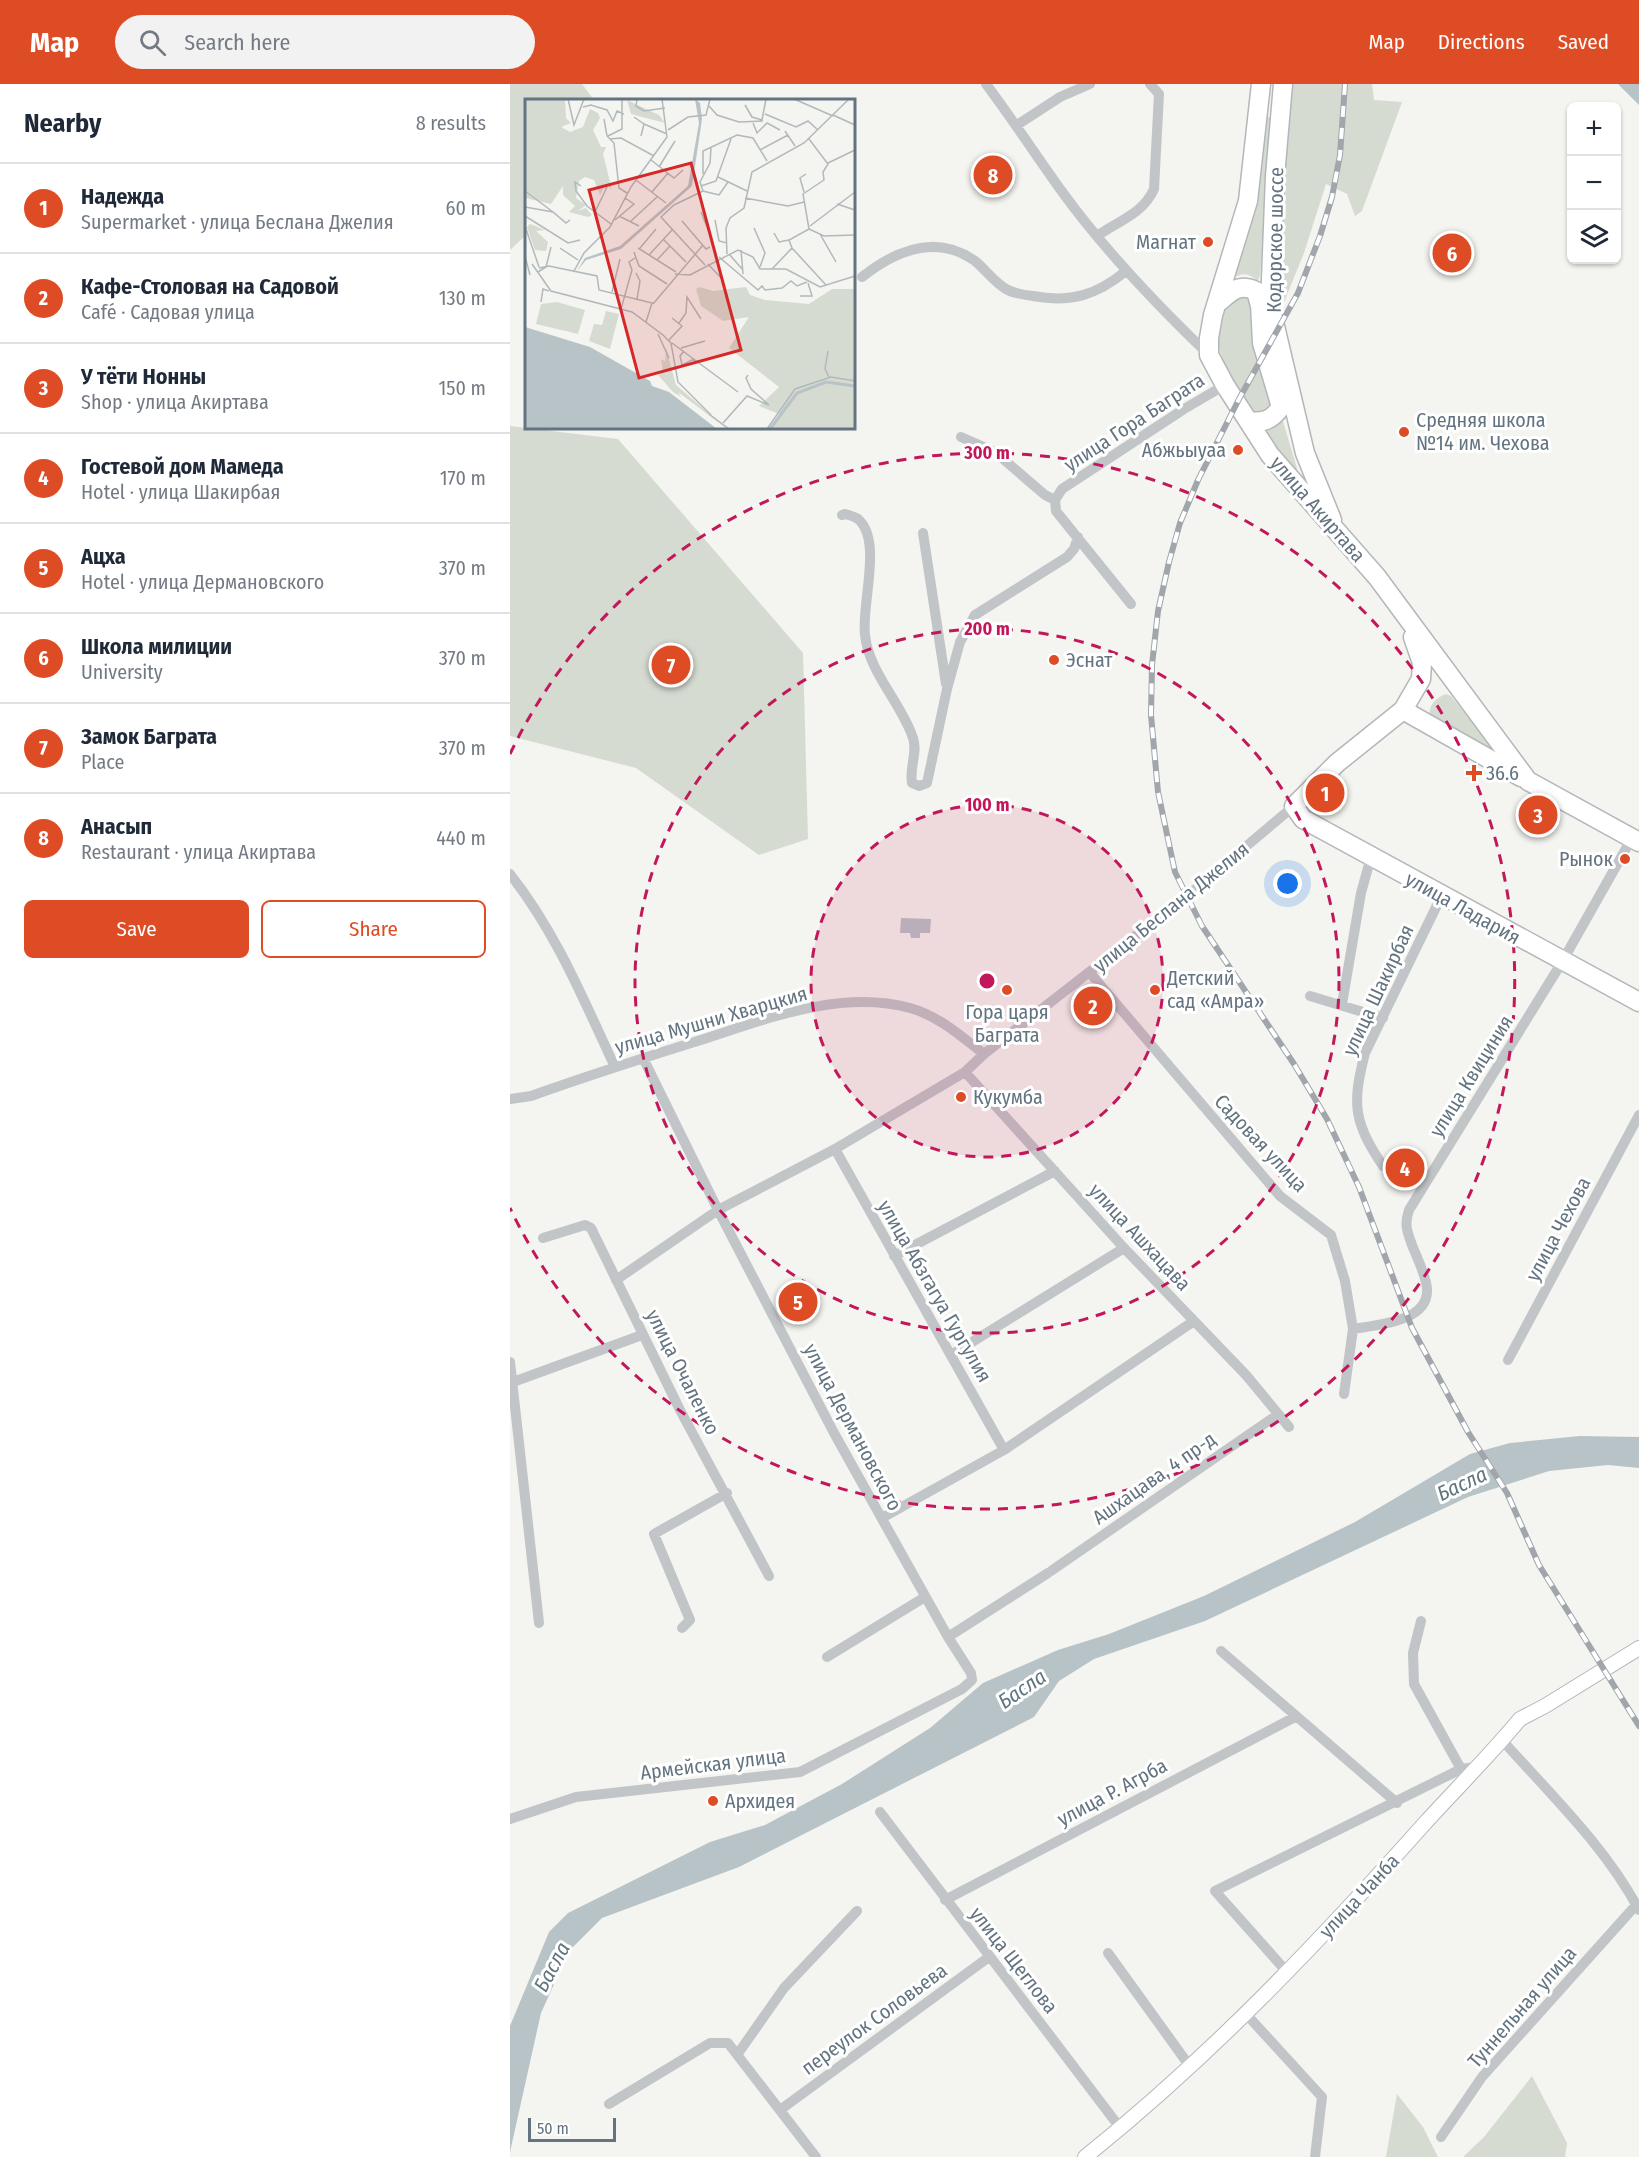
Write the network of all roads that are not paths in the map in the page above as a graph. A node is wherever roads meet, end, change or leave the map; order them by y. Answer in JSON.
{"nodes":[{"id":1,"x":986,"y":84,"type":"edge"},
{"id":2,"x":1090,"y":84,"type":"edge"},
{"id":3,"x":1150,"y":84,"type":"edge"},
{"id":4,"x":1261,"y":84,"type":"edge"},
{"id":5,"x":1283,"y":84,"type":"edge"},
{"id":6,"x":1017,"y":125,"type":"junction"},
{"id":7,"x":1096,"y":236,"type":"junction"},
{"id":8,"x":1273,"y":241,"type":"junction"},
{"id":9,"x":1126,"y":271,"type":"junction"},
{"id":10,"x":862,"y":277,"type":"dead end"},
{"id":11,"x":1219,"y":302,"type":"junction"},
{"id":12,"x":1260,"y":306,"type":"junction"},
{"id":13,"x":1209,"y":355,"type":"junction"},
{"id":14,"x":1225,"y":385,"type":"junction"},
{"id":15,"x":1281,"y":407,"type":"junction"},
{"id":16,"x":1248,"y":421,"type":"junction"},
{"id":17,"x":961,"y":436,"type":"dead end"},
{"id":18,"x":1310,"y":465,"type":"junction"},
{"id":19,"x":1055,"y":500,"type":"junction"},
{"id":20,"x":842,"y":516,"type":"dead end"},
{"id":21,"x":1336,"y":530,"type":"junction"},
{"id":22,"x":923,"y":533,"type":"dead end"},
{"id":23,"x":1078,"y":537,"type":"junction"},
{"id":24,"x":1131,"y":604,"type":"dead end"},
{"id":25,"x":1406,"y":619,"type":"junction"},
{"id":26,"x":947,"y":689,"type":"junction"},
{"id":27,"x":1403,"y":710,"type":"junction"},
{"id":28,"x":1528,"y":781,"type":"junction"},
{"id":29,"x":1294,"y":806,"type":"junction"},
{"id":30,"x":1635,"y":840,"type":"edge"},
{"id":31,"x":1371,"y":857,"type":"junction"},
{"id":32,"x":510,"y":874,"type":"edge"},
{"id":33,"x":1441,"y":897,"type":"junction"},
{"id":34,"x":1562,"y":962,"type":"junction"},
{"id":35,"x":1090,"y":973,"type":"junction"},
{"id":36,"x":1310,"y":996,"type":"dead end"},
{"id":37,"x":1639,"y":1002,"type":"edge"},
{"id":38,"x":1342,"y":1004,"type":"junction"},
{"id":39,"x":1383,"y":1018,"type":"junction"},
{"id":40,"x":984,"y":1054,"type":"junction"},
{"id":41,"x":643,"y":1058,"type":"junction"},
{"id":42,"x":615,"y":1067,"type":"junction"},
{"id":43,"x":964,"y":1072,"type":"junction"},
{"id":44,"x":510,"y":1099,"type":"edge"},
{"id":45,"x":1639,"y":1115,"type":"edge"},
{"id":46,"x":835,"y":1149,"type":"junction"},
{"id":47,"x":1383,"y":1166,"type":"dead end"},
{"id":48,"x":1056,"y":1171,"type":"junction"},
{"id":49,"x":718,"y":1210,"type":"junction"},
{"id":50,"x":543,"y":1238,"type":"dead end"},
{"id":51,"x":1124,"y":1248,"type":"junction"},
{"id":52,"x":894,"y":1256,"type":"junction"},
{"id":53,"x":616,"y":1280,"type":"junction"},
{"id":54,"x":1194,"y":1322,"type":"junction"},
{"id":55,"x":1353,"y":1329,"type":"junction"},
{"id":56,"x":642,"y":1335,"type":"junction"},
{"id":57,"x":951,"y":1355,"type":"junction"},
{"id":58,"x":1508,"y":1360,"type":"dead end"},
{"id":59,"x":510,"y":1362,"type":"edge"},
{"id":60,"x":513,"y":1382,"type":"junction"},
{"id":61,"x":1344,"y":1394,"type":"dead end"},
{"id":62,"x":1277,"y":1415,"type":"junction"},
{"id":63,"x":1288,"y":1427,"type":"dead end"},
{"id":64,"x":1004,"y":1450,"type":"junction"},
{"id":65,"x":727,"y":1493,"type":"junction"},
{"id":66,"x":882,"y":1518,"type":"junction"},
{"id":67,"x":769,"y":1576,"type":"dead end"},
{"id":68,"x":925,"y":1597,"type":"junction"},
{"id":69,"x":1421,"y":1621,"type":"dead end"},
{"id":70,"x":539,"y":1623,"type":"dead end"},
{"id":71,"x":682,"y":1628,"type":"dead end"},
{"id":72,"x":948,"y":1637,"type":"junction"},
{"id":73,"x":1639,"y":1648,"type":"edge"},
{"id":74,"x":1221,"y":1651,"type":"dead end"},
{"id":75,"x":827,"y":1657,"type":"dead end"},
{"id":76,"x":972,"y":1680,"type":"joint"},
{"id":77,"x":1295,"y":1717,"type":"junction"},
{"id":78,"x":1502,"y":1740,"type":"junction"},
{"id":79,"x":1462,"y":1775,"type":"junction"},
{"id":80,"x":1397,"y":1803,"type":"junction"},
{"id":81,"x":880,"y":1812,"type":"dead end"},
{"id":82,"x":510,"y":1819,"type":"edge"},
{"id":83,"x":945,"y":1900,"type":"junction"},
{"id":84,"x":1638,"y":1908,"type":"edge"},
{"id":85,"x":857,"y":1911,"type":"dead end"},
{"id":86,"x":1108,"y":1953,"type":"dead end"},
{"id":87,"x":989,"y":1957,"type":"junction"},
{"id":88,"x":1287,"y":1972,"type":"junction"},
{"id":89,"x":1246,"y":2015,"type":"junction"},
{"id":90,"x":737,"y":2055,"type":"junction"},
{"id":91,"x":1191,"y":2068,"type":"junction"},
{"id":92,"x":609,"y":2104,"type":"dead end"},
{"id":93,"x":780,"y":2110,"type":"junction"},
{"id":94,"x":1121,"y":2129,"type":"junction"},
{"id":95,"x":1441,"y":2137,"type":"dead end"},
{"id":96,"x":816,"y":2157,"type":"edge"},
{"id":97,"x":1085,"y":2157,"type":"edge"},
{"id":98,"x":1315,"y":2157,"type":"edge"}],
"edges":[{"from":1,"to":6,"type":"street","name":"улица Акиртава"},
{"from":2,"to":6,"type":"street"},
{"from":3,"to":7,"type":"street"},
{"from":4,"to":11,"type":"highway","name":"Кодорское шоссе"},
{"from":5,"to":8,"type":"highway","name":"Кодорское шоссе"},
{"from":6,"to":7,"type":"street","name":"улица Акиртава"},
{"from":7,"to":9,"type":"street","name":"улица Акиртава"},
{"from":8,"to":12,"type":"highway"},
{"from":8,"to":18,"type":"highway","name":"Кодорское шоссе"},
{"from":9,"to":10,"type":"street"},
{"from":9,"to":13,"type":"street","name":"улица Акиртава"},
{"from":11,"to":12,"type":"highway"},
{"from":11,"to":13,"type":"highway","name":"Кодорское шоссе"},
{"from":12,"to":15,"type":"highway"},
{"from":13,"to":14,"type":"highway","name":"улица Акиртава"},
{"from":14,"to":16,"type":"highway","name":"улица Акиртава"},
{"from":14,"to":19,"type":"street","name":"улица Гора Баграта"},
{"from":15,"to":16,"type":"highway"},
{"from":15,"to":18,"type":"highway"},
{"from":16,"to":21,"type":"highway","name":"улица Акиртава"},
{"from":17,"to":19,"type":"street"},
{"from":18,"to":21,"type":"highway","name":"Кодорское шоссе"},
{"from":19,"to":23,"type":"street"},
{"from":20,"to":26,"type":"street"},
{"from":21,"to":25,"type":"highway","name":"улица Акиртава"},
{"from":22,"to":26,"type":"street"},
{"from":23,"to":24,"type":"street"},
{"from":23,"to":26,"type":"street"},
{"from":25,"to":27,"type":"highway","name":"улица Беслана Джелия"},
{"from":25,"to":28,"type":"highway","name":"улица Акиртава"},
{"from":27,"to":28,"type":"highway"},
{"from":27,"to":29,"type":"highway","name":"улица Беслана Джелия"},
{"from":28,"to":30,"type":"highway","name":"улица Акиртава"},
{"from":29,"to":31,"type":"highway","name":"улица Ладария"},
{"from":29,"to":35,"type":"street","name":"улица Беслана Джелия"},
{"from":30,"to":34,"type":"street","name":"улица Квициния"},
{"from":31,"to":33,"type":"highway","name":"улица Ладария"},
{"from":31,"to":38,"type":"street"},
{"from":32,"to":42,"type":"street"},
{"from":33,"to":34,"type":"highway","name":"улица Ладария"},
{"from":33,"to":39,"type":"street","name":"улица Шакирбая"},
{"from":34,"to":37,"type":"highway","name":"улица Ладария"},
{"from":34,"to":55,"type":"street","name":"улица Квициния"},
{"from":35,"to":40,"type":"street","name":"улица Беслана Джелия"},
{"from":35,"to":55,"type":"street","name":"Садовая улица"},
{"from":36,"to":38,"type":"street"},
{"from":38,"to":39,"type":"street"},
{"from":39,"to":47,"type":"street","name":"улица Шакирбая"},
{"from":40,"to":41,"type":"street","name":"улица Мушни Хварцкия"},
{"from":40,"to":43,"type":"street","name":"улица Беслана Джелия"},
{"from":41,"to":42,"type":"street","name":"улица Мушни Хварцкия"},
{"from":41,"to":49,"type":"street","name":"улица Дермановского"},
{"from":42,"to":44,"type":"street","name":"улица Мушни Хварцкия"},
{"from":43,"to":46,"type":"street","name":"улица Беслана Джелия"},
{"from":43,"to":48,"type":"street","name":"улица Ашхацава"},
{"from":45,"to":58,"type":"street","name":"улица Чехова"},
{"from":46,"to":49,"type":"street","name":"улица Беслана Джелия"},
{"from":46,"to":52,"type":"street","name":"улица Абзгагуа Гургулия"},
{"from":48,"to":51,"type":"street","name":"улица Ашхацава"},
{"from":48,"to":52,"type":"street"},
{"from":49,"to":53,"type":"street","name":"улица Беслана Джелия"},
{"from":49,"to":66,"type":"street","name":"улица Дермановского"},
{"from":50,"to":53,"type":"street","name":"улица Очаленко"},
{"from":51,"to":54,"type":"street","name":"улица Ашхацава"},
{"from":51,"to":57,"type":"street"},
{"from":52,"to":57,"type":"street","name":"улица Абзгагуа Гургулия"},
{"from":53,"to":56,"type":"street","name":"улица Очаленко"},
{"from":54,"to":62,"type":"street","name":"улица Ашхацава"},
{"from":54,"to":64,"type":"street"},
{"from":55,"to":61,"type":"street","name":"Садовая улица"},
{"from":56,"to":60,"type":"street"},
{"from":56,"to":65,"type":"street","name":"улица Очаленко"},
{"from":57,"to":64,"type":"street","name":"улица Абзгагуа Гургулия"},
{"from":59,"to":60,"type":"street"},
{"from":60,"to":70,"type":"street"},
{"from":62,"to":63,"type":"street","name":"улица Ашхацава"},
{"from":62,"to":72,"type":"street","name":"Ашхацава, 4 пр-д"},
{"from":64,"to":66,"type":"street"},
{"from":65,"to":67,"type":"street","name":"улица Очаленко"},
{"from":65,"to":71,"type":"street"},
{"from":66,"to":68,"type":"street","name":"улица Дермановского"},
{"from":68,"to":72,"type":"street","name":"улица Дермановского"},
{"from":68,"to":75,"type":"street"},
{"from":69,"to":79,"type":"street"},
{"from":72,"to":76,"type":"street","name":"улица Дермановского"},
{"from":73,"to":78,"type":"street","name":"улица Чанба"},
{"from":74,"to":77,"type":"street"},
{"from":76,"to":82,"type":"street","name":"Армейская улица"},
{"from":77,"to":80,"type":"street"},
{"from":77,"to":83,"type":"street","name":"улица Р. Агрба"},
{"from":78,"to":79,"type":"street","name":"улица Чанба"},
{"from":78,"to":84,"type":"street"},
{"from":79,"to":80,"type":"street"},
{"from":79,"to":88,"type":"street","name":"улица Чанба"},
{"from":80,"to":88,"type":"street"},
{"from":81,"to":83,"type":"street","name":"улица Щеглова"},
{"from":83,"to":87,"type":"street","name":"улица Щеглова"},
{"from":84,"to":95,"type":"street","name":"Туннельная улица"},
{"from":85,"to":90,"type":"street"},
{"from":86,"to":91,"type":"street"},
{"from":87,"to":93,"type":"street","name":"переулок Соловьева"},
{"from":87,"to":94,"type":"street","name":"улица Щеглова"},
{"from":88,"to":89,"type":"street","name":"улица Чанба"},
{"from":89,"to":91,"type":"street","name":"улица Чанба"},
{"from":89,"to":98,"type":"street"},
{"from":90,"to":92,"type":"street"},
{"from":90,"to":93,"type":"street"},
{"from":91,"to":94,"type":"street","name":"улица Чанба"},
{"from":93,"to":96,"type":"street"},
{"from":94,"to":97,"type":"street","name":"улица Чанба"}]}
